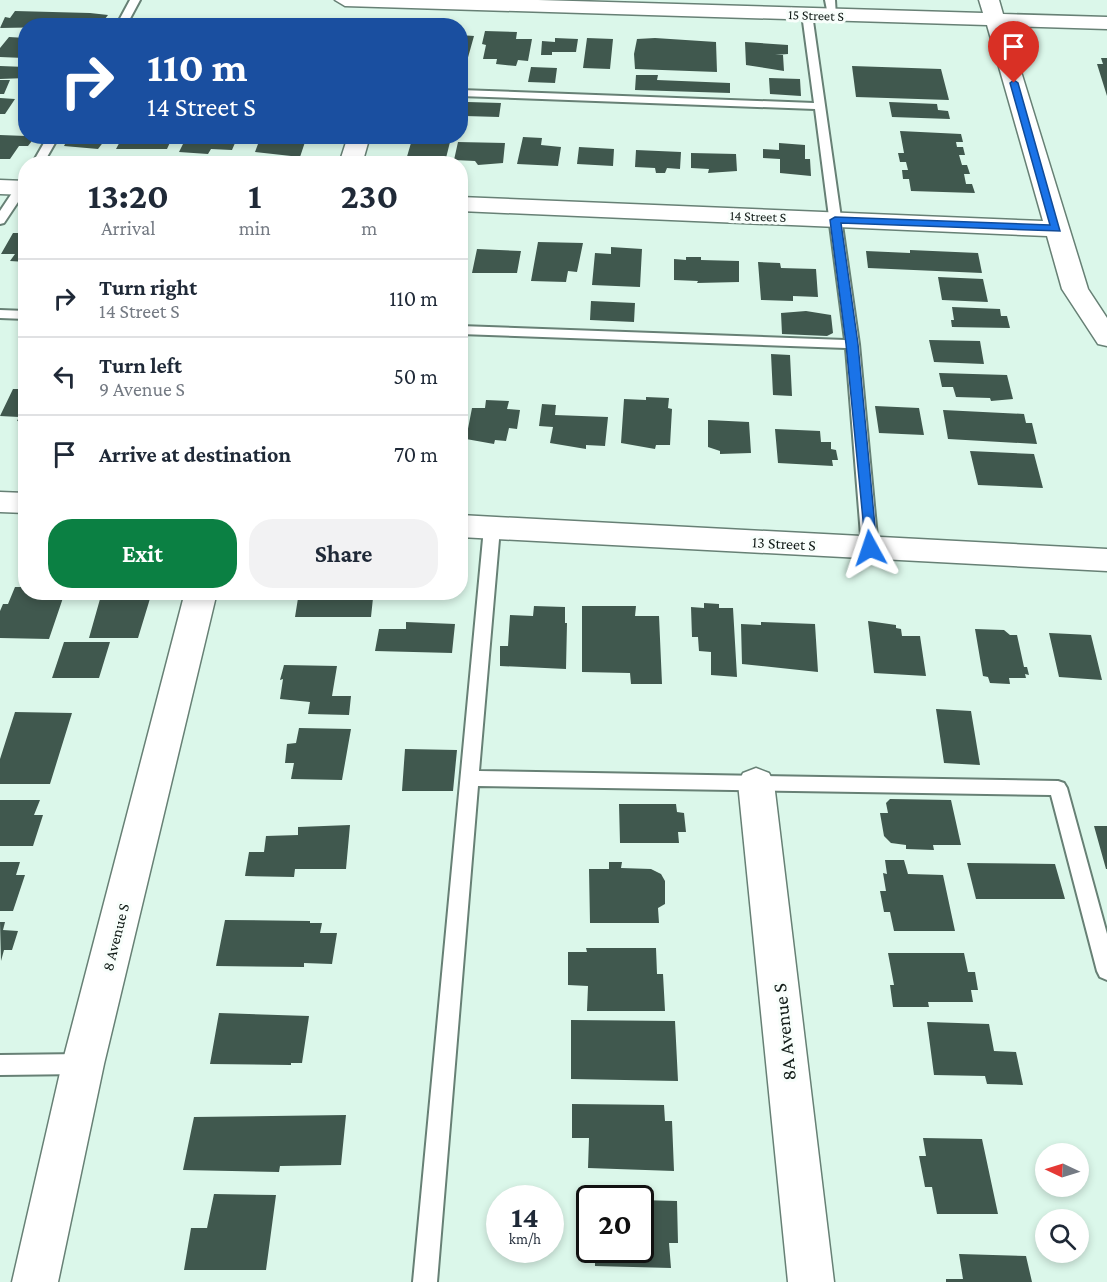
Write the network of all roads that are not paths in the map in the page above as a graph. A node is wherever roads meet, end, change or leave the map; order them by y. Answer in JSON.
{"nodes":[{"id":1,"x":135,"y":0,"type":"edge"},
{"id":2,"x":345,"y":0,"type":"edge"},
{"id":3,"x":403,"y":7,"type":"edge"},
{"id":4,"x":832,"y":8,"type":"edge"},
{"id":5,"x":993,"y":10,"type":"edge"},
{"id":6,"x":807,"y":14,"type":"junction"},
{"id":7,"x":126,"y":18,"type":"edge"},
{"id":8,"x":1107,"y":23,"type":"edge"},
{"id":9,"x":468,"y":93,"type":"edge"},
{"id":10,"x":820,"y":106,"type":"junction"},
{"id":11,"x":18,"y":186,"type":"edge"},
{"id":12,"x":468,"y":204,"type":"edge"},
{"id":13,"x":0,"y":220,"type":"edge"},
{"id":14,"x":835,"y":220,"type":"junction"},
{"id":15,"x":1056,"y":229,"type":"junction"},
{"id":16,"x":0,"y":314,"type":"edge"},
{"id":17,"x":18,"y":315,"type":"edge"},
{"id":18,"x":468,"y":330,"type":"edge"},
{"id":19,"x":1107,"y":338,"type":"edge"},
{"id":20,"x":852,"y":344,"type":"junction"},
{"id":21,"x":0,"y":502,"type":"edge"},
{"id":22,"x":18,"y":503,"type":"edge"},
{"id":23,"x":468,"y":526,"type":"edge"},
{"id":24,"x":492,"y":528,"type":"junction"},
{"id":25,"x":870,"y":548,"type":"junction"},
{"id":26,"x":1107,"y":560,"type":"edge"},
{"id":27,"x":199,"y":600,"type":"edge"},
{"id":28,"x":470,"y":777,"type":"junction"},
{"id":29,"x":756,"y":783,"type":"junction"},
{"id":30,"x":1107,"y":971,"type":"edge"},
{"id":31,"x":83,"y":1064,"type":"junction"},
{"id":32,"x":0,"y":1065,"type":"edge"},
{"id":33,"x":35,"y":1282,"type":"edge"},
{"id":34,"x":425,"y":1282,"type":"edge"},
{"id":35,"x":811,"y":1282,"type":"edge"}],
"edges":[{"from":1,"to":7,"type":"lane"},
{"from":2,"to":3,"type":"street","name":"15 Street S"},
{"from":3,"to":6,"type":"street","name":"15 Street S"},
{"from":4,"to":5,"type":"street","name":"15 Street S"},
{"from":4,"to":6,"type":"street","name":"15 Street S"},
{"from":5,"to":8,"type":"street","name":"15 Street S"},
{"from":5,"to":15,"type":"street"},
{"from":6,"to":10,"type":"lane"},
{"from":9,"to":10,"type":"lane"},
{"from":10,"to":14,"type":"lane"},
{"from":11,"to":13,"type":"lane"},
{"from":12,"to":14,"type":"street","name":"14 Street S"},
{"from":14,"to":15,"type":"street","name":"14 Street S"},
{"from":14,"to":20,"type":"lane"},
{"from":15,"to":19,"type":"street"},
{"from":16,"to":17,"type":"lane"},
{"from":18,"to":20,"type":"lane"},
{"from":20,"to":25,"type":"lane"},
{"from":21,"to":22,"type":"street"},
{"from":23,"to":24,"type":"street","name":"13 Street S"},
{"from":24,"to":25,"type":"street","name":"13 Street S"},
{"from":24,"to":28,"type":"lane"},
{"from":25,"to":26,"type":"street","name":"13 Street S"},
{"from":27,"to":31,"type":"street","name":"8 Avenue S"},
{"from":28,"to":29,"type":"lane"},
{"from":28,"to":34,"type":"lane"},
{"from":29,"to":30,"type":"lane"},
{"from":29,"to":35,"type":"street","name":"8A Avenue S"},
{"from":31,"to":32,"type":"lane"},
{"from":31,"to":33,"type":"street","name":"8 Avenue S"}]}
